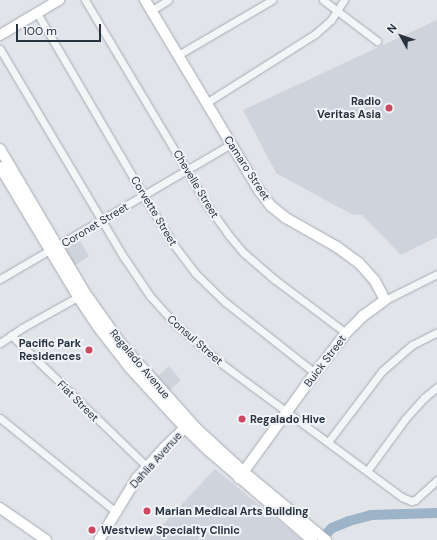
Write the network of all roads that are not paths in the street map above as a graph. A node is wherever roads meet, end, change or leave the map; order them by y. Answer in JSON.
{"nodes":[{"id":1,"x":59,"y":0,"type":"edge"},
{"id":2,"x":85,"y":0,"type":"edge"},
{"id":3,"x":145,"y":0,"type":"edge"},
{"id":4,"x":168,"y":0,"type":"edge"},
{"id":5,"x":272,"y":0,"type":"edge"},
{"id":6,"x":323,"y":0,"type":"edge"},
{"id":7,"x":344,"y":0,"type":"edge"},
{"id":8,"x":152,"y":10,"type":"junction"},
{"id":9,"x":338,"y":11,"type":"junction"},
{"id":10,"x":38,"y":13,"type":"junction"},
{"id":11,"x":0,"y":35,"type":"edge"},
{"id":12,"x":377,"y":41,"type":"dead end"},
{"id":13,"x":0,"y":49,"type":"edge"},
{"id":14,"x":178,"y":55,"type":"junction"},
{"id":15,"x":206,"y":103,"type":"junction"},
{"id":16,"x":230,"y":144,"type":"junction"},
{"id":17,"x":0,"y":149,"type":"edge"},
{"id":18,"x":0,"y":167,"type":"edge"},
{"id":19,"x":187,"y":170,"type":"junction"},
{"id":20,"x":144,"y":196,"type":"junction"},
{"id":21,"x":102,"y":220,"type":"junction"},
{"id":22,"x":53,"y":249,"type":"junction"},
{"id":23,"x":437,"y":274,"type":"edge"},
{"id":24,"x":1,"y":277,"type":"edge"},
{"id":25,"x":81,"y":295,"type":"junction"},
{"id":26,"x":385,"y":300,"type":"junction"},
{"id":27,"x":437,"y":332,"type":"edge"},
{"id":28,"x":346,"y":333,"type":"junction"},
{"id":29,"x":12,"y":335,"type":"junction"},
{"id":30,"x":0,"y":343,"type":"edge"},
{"id":31,"x":315,"y":373,"type":"junction"},
{"id":32,"x":437,"y":387,"type":"edge"},
{"id":33,"x":287,"y":412,"type":"junction"},
{"id":34,"x":0,"y":418,"type":"edge"},
{"id":35,"x":188,"y":425,"type":"junction"},
{"id":36,"x":328,"y":442,"type":"junction"},
{"id":37,"x":147,"y":467,"type":"junction"},
{"id":38,"x":366,"y":471,"type":"junction"},
{"id":39,"x":242,"y":475,"type":"junction"},
{"id":40,"x":437,"y":480,"type":"edge"},
{"id":41,"x":0,"y":508,"type":"edge"},
{"id":42,"x":115,"y":511,"type":"junction"},
{"id":43,"x":319,"y":538,"type":"edge"},
{"id":44,"x":46,"y":540,"type":"edge"},
{"id":45,"x":99,"y":540,"type":"edge"}],
"edges":[{"from":1,"to":10,"type":"street"},
{"from":2,"to":19,"type":"street","name":"Chevelle Street"},
{"from":3,"to":8,"type":"street","name":"Camaro Street"},
{"from":4,"to":8,"type":"street"},
{"from":5,"to":14,"type":"street"},
{"from":6,"to":9,"type":"street"},
{"from":7,"to":9,"type":"street"},
{"from":8,"to":14,"type":"street","name":"Camaro Street"},
{"from":9,"to":12,"type":"street"},
{"from":9,"to":15,"type":"street"},
{"from":10,"to":11,"type":"street"},
{"from":10,"to":20,"type":"street","name":"Corvette Street"},
{"from":13,"to":21,"type":"street","name":"Consul Street"},
{"from":14,"to":15,"type":"street","name":"Camaro Street"},
{"from":15,"to":16,"type":"street","name":"Camaro Street"},
{"from":16,"to":19,"type":"street","name":"Coronet Street"},
{"from":16,"to":26,"type":"street","name":"Camaro Street"},
{"from":17,"to":22,"type":"street","name":"Regalado Avenue"},
{"from":18,"to":22,"type":"street","name":"Regalado Avenue"},
{"from":19,"to":20,"type":"street","name":"Coronet Street"},
{"from":19,"to":28,"type":"street","name":"Chevelle Street"},
{"from":20,"to":21,"type":"street","name":"Coronet Street"},
{"from":20,"to":31,"type":"street","name":"Corvette Street"},
{"from":21,"to":22,"type":"street","name":"Coronet Street"},
{"from":21,"to":33,"type":"street","name":"Consul Street"},
{"from":22,"to":24,"type":"street","name":"Coronet Street"},
{"from":22,"to":25,"type":"street","name":"Regalado Avenue"},
{"from":23,"to":26,"type":"street","name":"Buick Street"},
{"from":25,"to":29,"type":"street"},
{"from":25,"to":35,"type":"street","name":"Regalado Avenue"},
{"from":26,"to":28,"type":"street","name":"Buick Street"},
{"from":27,"to":36,"type":"street"},
{"from":28,"to":31,"type":"street","name":"Buick Street"},
{"from":29,"to":30,"type":"street"},
{"from":29,"to":37,"type":"street","name":"Fiat Street"},
{"from":31,"to":33,"type":"street","name":"Buick Street"},
{"from":32,"to":38,"type":"street"},
{"from":33,"to":36,"type":"street","name":"Consul Street"},
{"from":33,"to":39,"type":"street","name":"Buick Street"},
{"from":34,"to":42,"type":"street"},
{"from":35,"to":37,"type":"street","name":"Dahlia Avenue"},
{"from":35,"to":39,"type":"street","name":"Regalado Avenue"},
{"from":36,"to":38,"type":"street","name":"Consul Street"},
{"from":37,"to":42,"type":"street","name":"Dahlia Avenue"},
{"from":38,"to":40,"type":"street","name":"Consul Street"},
{"from":39,"to":43,"type":"street","name":"Regalado Avenue"},
{"from":41,"to":44,"type":"street"},
{"from":42,"to":45,"type":"street","name":"Dahlia Avenue"}]}
